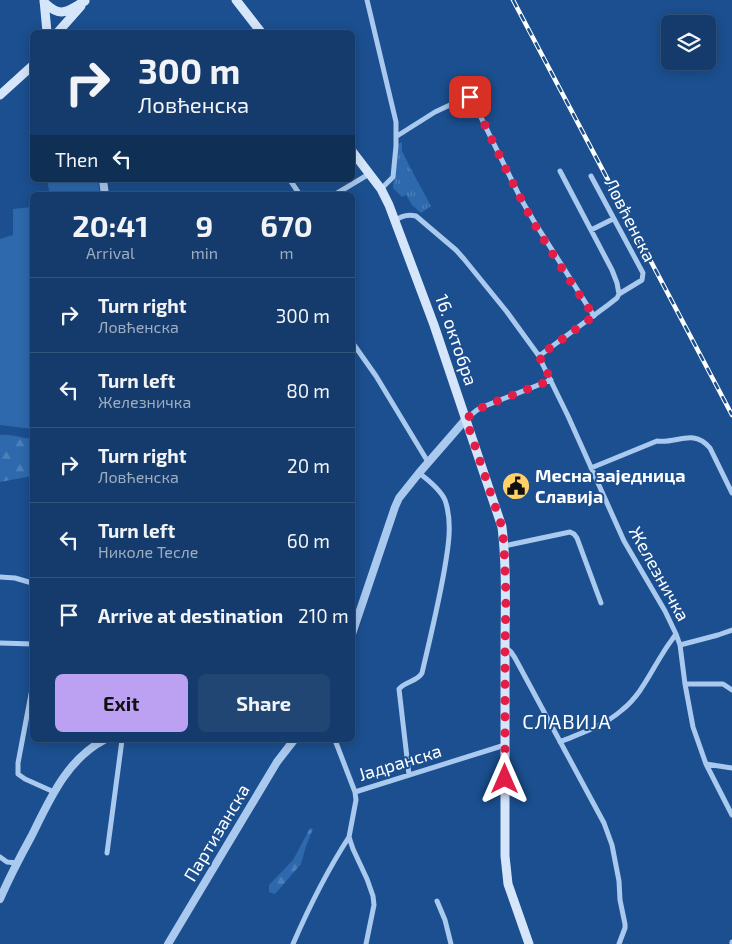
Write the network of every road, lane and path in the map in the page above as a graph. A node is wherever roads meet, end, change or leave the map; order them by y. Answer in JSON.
{"nodes":[{"id":1,"x":86,"y":0,"type":"edge"},
{"id":2,"x":236,"y":0,"type":"edge"},
{"id":3,"x":367,"y":0,"type":"edge"},
{"id":4,"x":44,"y":1,"type":"edge"},
{"id":5,"x":47,"y":30,"type":"edge"},
{"id":6,"x":60,"y":30,"type":"edge"},
{"id":7,"x":259,"y":30,"type":"edge"},
{"id":8,"x":30,"y":68,"type":"edge"},
{"id":9,"x":0,"y":95,"type":"edge"},
{"id":10,"x":397,"y":136,"type":"junction"},
{"id":11,"x":355,"y":155,"type":"edge"},
{"id":12,"x":560,"y":171,"type":"dead end"},
{"id":13,"x":369,"y":174,"type":"junction"},
{"id":14,"x":592,"y":176,"type":"dead end"},
{"id":15,"x":381,"y":189,"type":"junction"},
{"id":16,"x":339,"y":192,"type":"edge"},
{"id":17,"x":613,"y":219,"type":"junction"},
{"id":18,"x":395,"y":221,"type":"junction"},
{"id":19,"x":590,"y":230,"type":"junction"},
{"id":20,"x":619,"y":294,"type":"junction"},
{"id":21,"x":594,"y":316,"type":"junction"},
{"id":22,"x":355,"y":346,"type":"edge"},
{"id":23,"x":539,"y":356,"type":"junction"},
{"id":24,"x":551,"y":380,"type":"junction"},
{"id":25,"x":466,"y":419,"type":"junction"},
{"id":26,"x":428,"y":462,"type":"junction"},
{"id":27,"x":591,"y":468,"type":"junction"},
{"id":28,"x":419,"y":472,"type":"junction"},
{"id":29,"x":732,"y":493,"type":"edge"},
{"id":30,"x":504,"y":546,"type":"junction"},
{"id":31,"x":0,"y":577,"type":"edge"},
{"id":32,"x":30,"y":582,"type":"edge"},
{"id":33,"x":601,"y":603,"type":"dead end"},
{"id":34,"x":355,"y":625,"type":"edge"},
{"id":35,"x":732,"y":630,"type":"edge"},
{"id":36,"x":676,"y":634,"type":"junction"},
{"id":37,"x":0,"y":643,"type":"edge"},
{"id":38,"x":30,"y":644,"type":"edge"},
{"id":39,"x":680,"y":646,"type":"junction"},
{"id":40,"x":505,"y":647,"type":"junction"},
{"id":41,"x":685,"y":684,"type":"junction"},
{"id":42,"x":732,"y":690,"type":"edge"},
{"id":43,"x":30,"y":700,"type":"edge"},
{"id":44,"x":101,"y":742,"type":"edge"},
{"id":45,"x":122,"y":742,"type":"edge"},
{"id":46,"x":292,"y":742,"type":"edge"},
{"id":47,"x":336,"y":742,"type":"edge"},
{"id":48,"x":560,"y":742,"type":"junction"},
{"id":49,"x":505,"y":745,"type":"junction"},
{"id":50,"x":706,"y":764,"type":"junction"},
{"id":51,"x":732,"y":768,"type":"edge"},
{"id":52,"x":409,"y":775,"type":"junction"},
{"id":53,"x":54,"y":792,"type":"junction"},
{"id":54,"x":355,"y":792,"type":"junction"},
{"id":55,"x":732,"y":815,"type":"edge"},
{"id":56,"x":349,"y":837,"type":"junction"},
{"id":57,"x":107,"y":853,"type":"dead end"},
{"id":58,"x":0,"y":858,"type":"edge"},
{"id":59,"x":17,"y":863,"type":"junction"},
{"id":60,"x":0,"y":891,"type":"edge"},
{"id":61,"x":0,"y":899,"type":"edge"},
{"id":62,"x":437,"y":900,"type":"dead end"},
{"id":63,"x":168,"y":944,"type":"edge"},
{"id":64,"x":293,"y":944,"type":"edge"},
{"id":65,"x":366,"y":944,"type":"edge"},
{"id":66,"x":451,"y":944,"type":"edge"},
{"id":67,"x":529,"y":944,"type":"edge"},
{"id":68,"x":619,"y":944,"type":"edge"}],
"edges":[{"from":1,"to":4,"type":"main road"},
{"from":1,"to":6,"type":"main road"},
{"from":2,"to":7,"type":"main road"},
{"from":3,"to":10,"type":"street"},
{"from":4,"to":5,"type":"main road"},
{"from":8,"to":9,"type":"main road"},
{"from":10,"to":15,"type":"street"},
{"from":10,"to":21,"type":"street"},
{"from":11,"to":13,"type":"main road","name":"16. октобра"},
{"from":12,"to":19,"type":"street"},
{"from":13,"to":15,"type":"main road","name":"16. октобра"},
{"from":13,"to":16,"type":"street"},
{"from":14,"to":17,"type":"street","name":"Ловћенска"},
{"from":15,"to":18,"type":"main road","name":"16. октобра"},
{"from":17,"to":19,"type":"street"},
{"from":17,"to":20,"type":"street","name":"Ловћенска"},
{"from":18,"to":23,"type":"street","name":"Железничка"},
{"from":18,"to":25,"type":"main road","name":"16. октобра"},
{"from":19,"to":20,"type":"street"},
{"from":20,"to":21,"type":"street","name":"Ловћенска"},
{"from":21,"to":23,"type":"street","name":"Ловћенска"},
{"from":22,"to":26,"type":"street"},
{"from":23,"to":24,"type":"street","name":"Железничка"},
{"from":24,"to":25,"type":"street"},
{"from":24,"to":27,"type":"street","name":"Железничка"},
{"from":25,"to":26,"type":"street"},
{"from":25,"to":30,"type":"main road","name":"16. октобра"},
{"from":26,"to":28,"type":"street"},
{"from":27,"to":29,"type":"street"},
{"from":27,"to":36,"type":"street","name":"Железничка"},
{"from":28,"to":34,"type":"street"},
{"from":28,"to":52,"type":"street"},
{"from":30,"to":33,"type":"street"},
{"from":30,"to":40,"type":"main road","name":"16. октобра"},
{"from":31,"to":32,"type":"street"},
{"from":35,"to":39,"type":"street"},
{"from":36,"to":39,"type":"street","name":"Железничка"},
{"from":36,"to":48,"type":"street"},
{"from":37,"to":38,"type":"street"},
{"from":39,"to":41,"type":"street","name":"Железничка"},
{"from":40,"to":48,"type":"street"},
{"from":40,"to":49,"type":"main road","name":"16. октобра"},
{"from":41,"to":42,"type":"street"},
{"from":41,"to":50,"type":"street","name":"Железничка"},
{"from":43,"to":53,"type":"street"},
{"from":44,"to":53,"type":"street"},
{"from":45,"to":57,"type":"street"},
{"from":46,"to":63,"type":"street","name":"Партизанска"},
{"from":47,"to":54,"type":"street","name":"Јадранска"},
{"from":48,"to":68,"type":"street"},
{"from":49,"to":52,"type":"street","name":"Јадранска"},
{"from":49,"to":67,"type":"main road","name":"16. октобра"},
{"from":50,"to":51,"type":"street"},
{"from":50,"to":55,"type":"street","name":"Железничка"},
{"from":52,"to":54,"type":"street","name":"Јадранска"},
{"from":53,"to":59,"type":"street"},
{"from":54,"to":56,"type":"street"},
{"from":56,"to":64,"type":"street"},
{"from":56,"to":65,"type":"street"},
{"from":58,"to":59,"type":"street"},
{"from":59,"to":61,"type":"street"},
{"from":60,"to":61,"type":"street"},
{"from":62,"to":66,"type":"street"}]}
